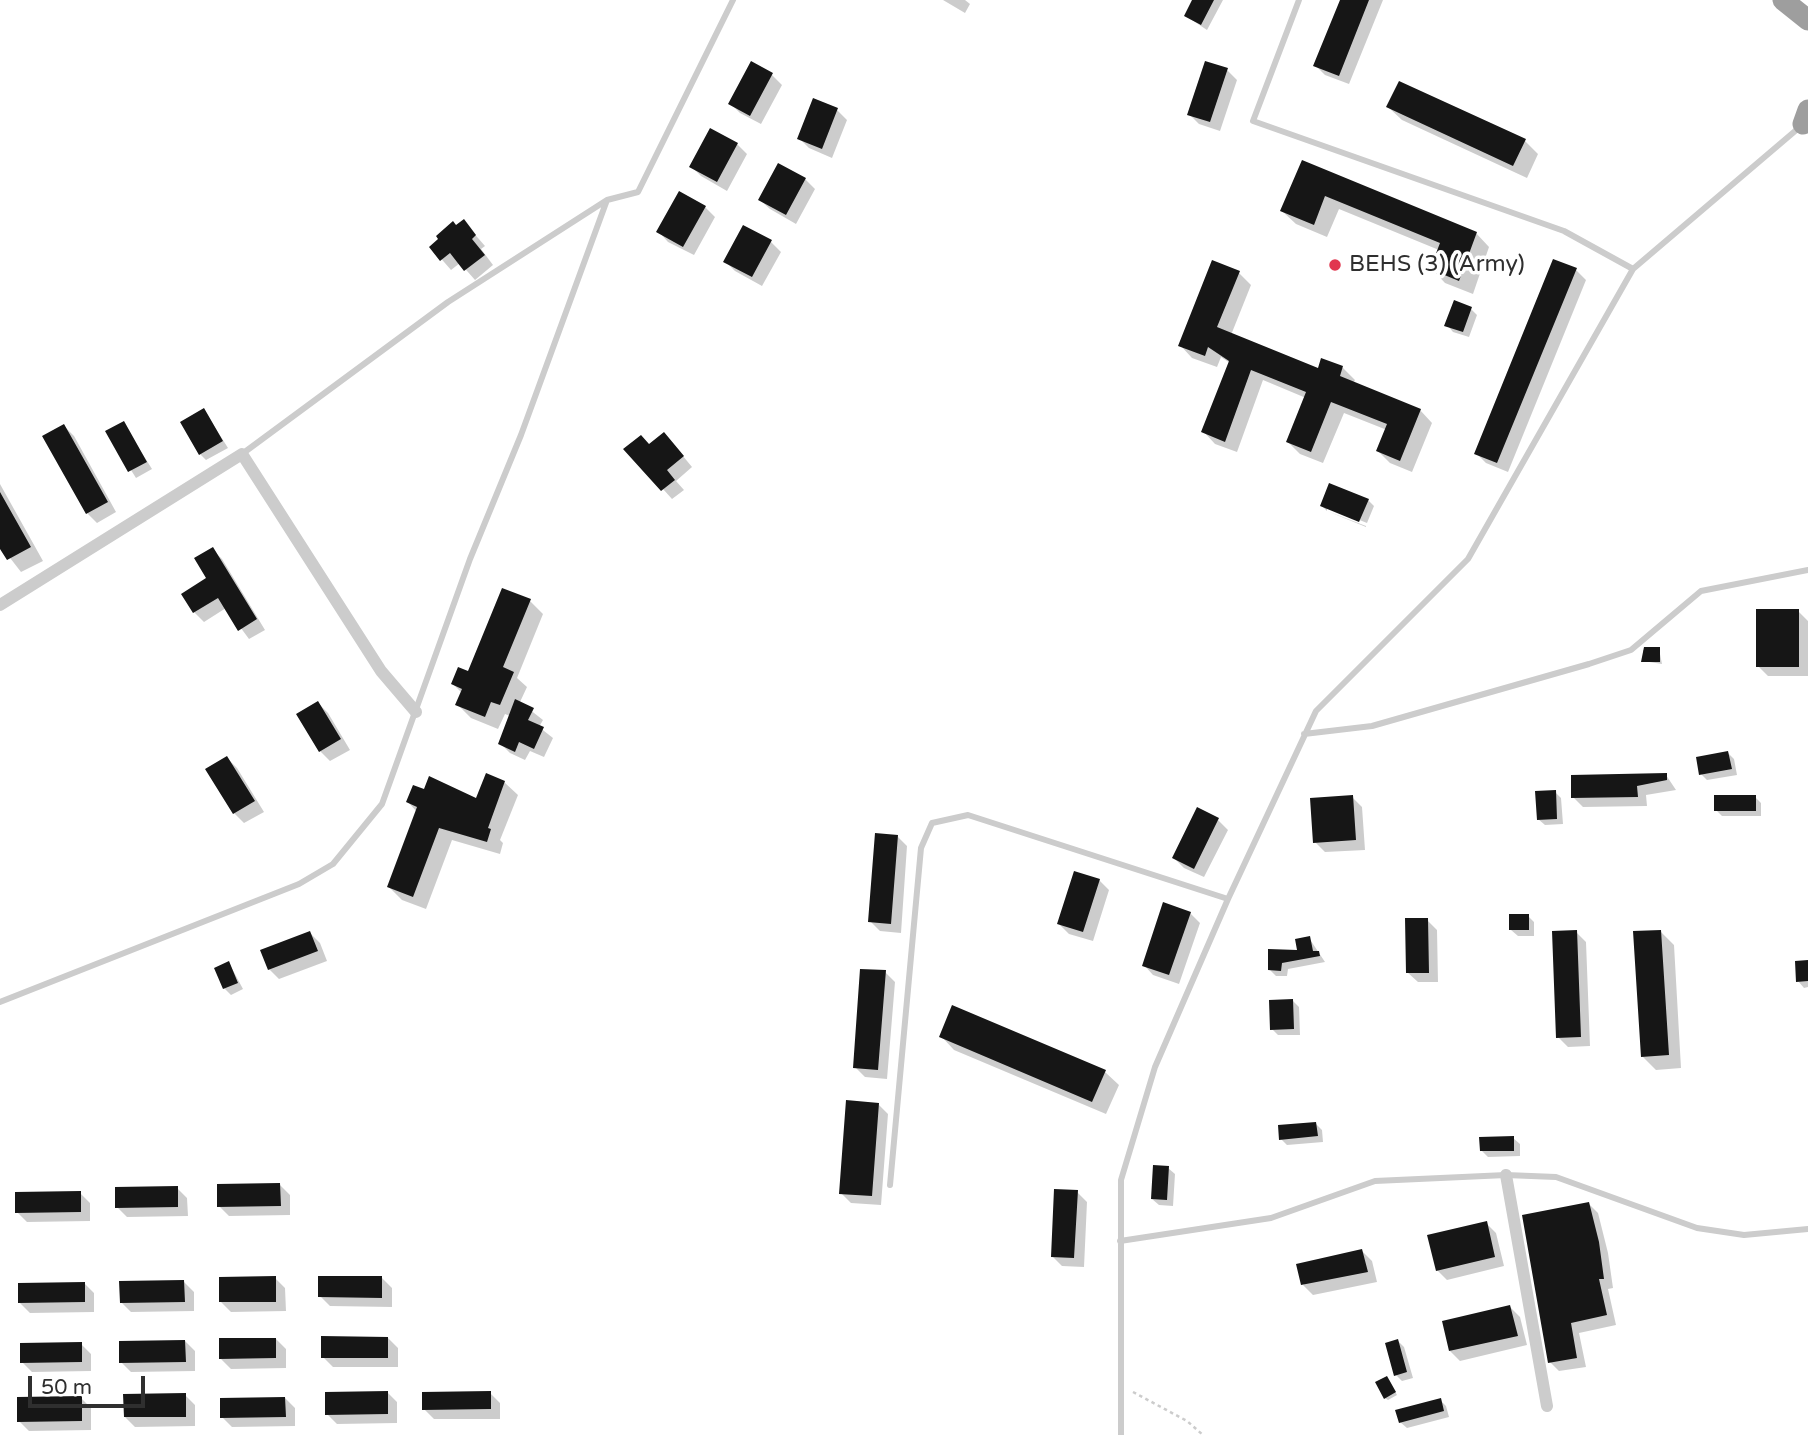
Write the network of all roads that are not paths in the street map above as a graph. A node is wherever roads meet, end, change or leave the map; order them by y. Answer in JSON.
{"nodes":[{"id":1,"x":733,"y":0,"type":"edge"},
{"id":2,"x":1299,"y":0,"type":"edge"},
{"id":3,"x":1783,"y":0,"type":"edge"},
{"id":4,"x":1806,"y":23,"type":"edge"},
{"id":5,"x":1806,"y":118,"type":"edge"},
{"id":6,"x":607,"y":200,"type":"junction"},
{"id":7,"x":1633,"y":269,"type":"junction"},
{"id":8,"x":242,"y":454,"type":"junction"},
{"id":9,"x":1808,"y":570,"type":"edge"},
{"id":10,"x":0,"y":605,"type":"edge"},
{"id":11,"x":416,"y":712,"type":"junction"},
{"id":12,"x":1304,"y":734,"type":"junction"},
{"id":13,"x":1228,"y":899,"type":"junction"},
{"id":14,"x":0,"y":1002,"type":"edge"},
{"id":15,"x":1506,"y":1175,"type":"junction"},
{"id":16,"x":890,"y":1185,"type":"dead end"},
{"id":17,"x":1808,"y":1229,"type":"edge"},
{"id":18,"x":1120,"y":1241,"type":"junction"},
{"id":19,"x":1547,"y":1406,"type":"dead end"},
{"id":20,"x":1121,"y":1435,"type":"edge"}],
"edges":[{"from":1,"to":6,"type":"lane"},
{"from":2,"to":7,"type":"lane"},
{"from":3,"to":4,"type":"highway"},
{"from":5,"to":7,"type":"lane"},
{"from":6,"to":8,"type":"lane"},
{"from":6,"to":11,"type":"lane"},
{"from":7,"to":12,"type":"lane"},
{"from":8,"to":10,"type":"street"},
{"from":8,"to":11,"type":"street"},
{"from":9,"to":12,"type":"lane"},
{"from":11,"to":14,"type":"lane"},
{"from":12,"to":13,"type":"lane"},
{"from":13,"to":16,"type":"lane"},
{"from":13,"to":18,"type":"lane"},
{"from":15,"to":17,"type":"lane"},
{"from":15,"to":18,"type":"lane"},
{"from":15,"to":19,"type":"street"},
{"from":18,"to":20,"type":"lane"}]}
